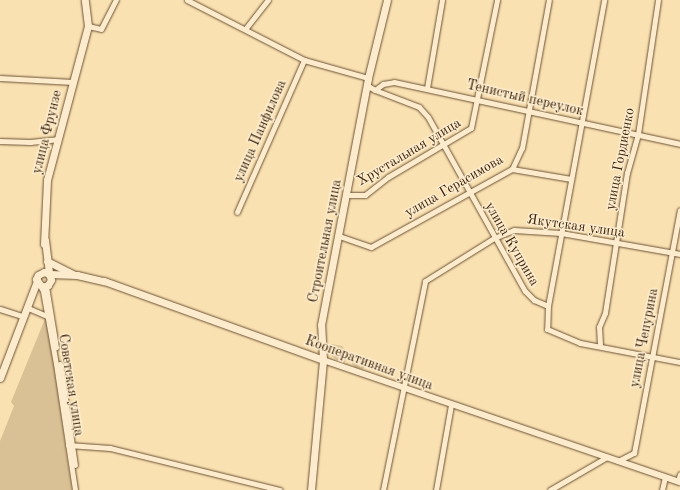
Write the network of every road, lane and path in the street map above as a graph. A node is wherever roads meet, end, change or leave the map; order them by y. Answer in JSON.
{"nodes":[{"id":1,"x":85,"y":0,"type":"edge"},
{"id":2,"x":116,"y":0,"type":"edge"},
{"id":3,"x":187,"y":0,"type":"edge"},
{"id":4,"x":268,"y":0,"type":"edge"},
{"id":5,"x":387,"y":0,"type":"edge"},
{"id":6,"x":442,"y":0,"type":"edge"},
{"id":7,"x":497,"y":0,"type":"edge"},
{"id":8,"x":549,"y":0,"type":"edge"},
{"id":9,"x":604,"y":0,"type":"edge"},
{"id":10,"x":658,"y":0,"type":"edge"},
{"id":11,"x":194,"y":1,"type":"edge"},
{"id":12,"x":88,"y":26,"type":"junction"},
{"id":13,"x":246,"y":28,"type":"junction"},
{"id":14,"x":304,"y":60,"type":"junction"},
{"id":15,"x":0,"y":78,"type":"edge"},
{"id":16,"x":368,"y":78,"type":"junction"},
{"id":17,"x":73,"y":82,"type":"junction"},
{"id":18,"x":368,"y":86,"type":"junction"},
{"id":19,"x":427,"y":88,"type":"junction"},
{"id":20,"x":376,"y":90,"type":"junction"},
{"id":21,"x":476,"y":100,"type":"junction"},
{"id":22,"x":529,"y":111,"type":"junction"},
{"id":23,"x":580,"y":123,"type":"junction"},
{"id":24,"x":638,"y":134,"type":"junction"},
{"id":25,"x":57,"y":138,"type":"junction"},
{"id":26,"x":0,"y":141,"type":"edge"},
{"id":27,"x":680,"y":144,"type":"edge"},
{"id":28,"x":444,"y":145,"type":"junction"},
{"id":29,"x":512,"y":169,"type":"junction"},
{"id":30,"x":571,"y":179,"type":"junction"},
{"id":31,"x":470,"y":194,"type":"junction"},
{"id":32,"x":348,"y":195,"type":"junction"},
{"id":33,"x":680,"y":210,"type":"edge"},
{"id":34,"x":237,"y":212,"type":"dead end"},
{"id":35,"x":561,"y":233,"type":"junction"},
{"id":36,"x":340,"y":236,"type":"junction"},
{"id":37,"x":494,"y":238,"type":"junction"},
{"id":38,"x":45,"y":240,"type":"junction"},
{"id":39,"x":617,"y":243,"type":"junction"},
{"id":40,"x":673,"y":252,"type":"junction"},
{"id":41,"x":680,"y":254,"type":"edge"},
{"id":42,"x":47,"y":261,"type":"junction"},
{"id":43,"x":42,"y":272,"type":"junction"},
{"id":44,"x":49,"y":274,"type":"junction"},
{"id":45,"x":77,"y":276,"type":"junction"},
{"id":46,"x":43,"y":284,"type":"junction"},
{"id":47,"x":548,"y":306,"type":"junction"},
{"id":48,"x":28,"y":308,"type":"junction"},
{"id":49,"x":0,"y":309,"type":"edge"},
{"id":50,"x":24,"y":317,"type":"junction"},
{"id":51,"x":49,"y":317,"type":"junction"},
{"id":52,"x":600,"y":345,"type":"junction"},
{"id":53,"x":653,"y":357,"type":"junction"},
{"id":54,"x":323,"y":360,"type":"junction"},
{"id":55,"x":680,"y":362,"type":"edge"},
{"id":56,"x":0,"y":378,"type":"edge"},
{"id":57,"x":404,"y":389,"type":"junction"},
{"id":58,"x":451,"y":405,"type":"junction"},
{"id":59,"x":70,"y":445,"type":"junction"},
{"id":60,"x":607,"y":457,"type":"junction"},
{"id":61,"x":618,"y":461,"type":"junction"},
{"id":62,"x":680,"y":474,"type":"edge"},
{"id":63,"x":665,"y":477,"type":"junction"},
{"id":64,"x":679,"y":481,"type":"edge"},
{"id":65,"x":75,"y":490,"type":"edge"},
{"id":66,"x":78,"y":490,"type":"edge"},
{"id":67,"x":280,"y":490,"type":"edge"},
{"id":68,"x":311,"y":490,"type":"edge"},
{"id":69,"x":383,"y":490,"type":"edge"},
{"id":70,"x":436,"y":490,"type":"edge"},
{"id":71,"x":550,"y":490,"type":"edge"},
{"id":72,"x":662,"y":490,"type":"edge"}],
"edges":[{"from":1,"to":12,"type":"main road","name":"улица Фрунзе"},
{"from":2,"to":12,"type":"street"},
{"from":3,"to":11,"type":"street"},
{"from":4,"to":13,"type":"street"},
{"from":5,"to":16,"type":"main road","name":"Строительная улица"},
{"from":6,"to":19,"type":"street"},
{"from":7,"to":21,"type":"street","name":"Хрустальная улица"},
{"from":8,"to":22,"type":"street","name":"улица Герасимова"},
{"from":9,"to":23,"type":"street"},
{"from":10,"to":24,"type":"street","name":"улица Гордиенко"},
{"from":11,"to":13,"type":"street"},
{"from":12,"to":17,"type":"main road","name":"улица Фрунзе"},
{"from":13,"to":14,"type":"street"},
{"from":14,"to":16,"type":"street"},
{"from":14,"to":34,"type":"street","name":"улица Панфилова"},
{"from":15,"to":17,"type":"street"},
{"from":16,"to":18,"type":"main road","name":"Строительная улица"},
{"from":17,"to":25,"type":"main road","name":"улица Фрунзе"},
{"from":18,"to":20,"type":"street"},
{"from":18,"to":32,"type":"main road","name":"Строительная улица"},
{"from":19,"to":20,"type":"street","name":"Тенистый переулок"},
{"from":19,"to":21,"type":"street","name":"Тенистый переулок"},
{"from":20,"to":28,"type":"street","name":"улица Куприна"},
{"from":21,"to":22,"type":"street","name":"Тенистый переулок"},
{"from":21,"to":28,"type":"street","name":"Хрустальная улица"},
{"from":22,"to":23,"type":"street","name":"Тенистый переулок"},
{"from":22,"to":29,"type":"street","name":"улица Герасимова"},
{"from":23,"to":24,"type":"street","name":"Тенистый переулок"},
{"from":23,"to":30,"type":"street"},
{"from":24,"to":27,"type":"street","name":"Тенистый переулок"},
{"from":24,"to":39,"type":"street","name":"улица Гордиенко"},
{"from":25,"to":26,"type":"street"},
{"from":25,"to":38,"type":"main road","name":"улица Фрунзе"},
{"from":28,"to":31,"type":"street","name":"улица Куприна"},
{"from":28,"to":32,"type":"street","name":"Хрустальная улица"},
{"from":29,"to":30,"type":"street"},
{"from":29,"to":31,"type":"street","name":"улица Герасимова"},
{"from":30,"to":35,"type":"street"},
{"from":31,"to":36,"type":"street","name":"улица Герасимова"},
{"from":31,"to":37,"type":"street","name":"улица Куприна"},
{"from":32,"to":36,"type":"main road","name":"Строительная улица"},
{"from":33,"to":40,"type":"street","name":"улица Чепурина"},
{"from":35,"to":37,"type":"street","name":"Якутская улица"},
{"from":35,"to":39,"type":"street","name":"Якутская улица"},
{"from":35,"to":47,"type":"street"},
{"from":36,"to":54,"type":"main road","name":"Строительная улица"},
{"from":37,"to":47,"type":"street","name":"улица Куприна"},
{"from":37,"to":57,"type":"street","name":"Якутская улица"},
{"from":38,"to":42,"type":"main road"},
{"from":38,"to":43,"type":"main road","name":"улица Фрунзе"},
{"from":39,"to":40,"type":"street","name":"Якутская улица"},
{"from":39,"to":52,"type":"street","name":"улица Гордиенко"},
{"from":40,"to":41,"type":"street","name":"Якутская улица"},
{"from":40,"to":53,"type":"street","name":"улица Чепурина"},
{"from":42,"to":44,"type":"main road"},
{"from":42,"to":45,"type":"main road"},
{"from":43,"to":44,"type":"main road","name":"Кооперативная улица"},
{"from":43,"to":46,"type":"main road"},
{"from":44,"to":45,"type":"main road","name":"Кооперативная улица"},
{"from":44,"to":46,"type":"main road"},
{"from":45,"to":46,"type":"main road"},
{"from":45,"to":54,"type":"main road","name":"Кооперативная улица"},
{"from":46,"to":48,"type":"main road"},
{"from":46,"to":51,"type":"street","name":"Советская улица"},
{"from":47,"to":52,"type":"street"},
{"from":48,"to":50,"type":"main road"},
{"from":48,"to":51,"type":"street"},
{"from":49,"to":50,"type":"street"},
{"from":50,"to":56,"type":"main road"},
{"from":51,"to":59,"type":"street","name":"Советская улица"},
{"from":52,"to":53,"type":"street"},
{"from":53,"to":55,"type":"street"},
{"from":53,"to":61,"type":"street","name":"улица Чепурина"},
{"from":54,"to":57,"type":"street","name":"Кооперативная улица"},
{"from":54,"to":68,"type":"main road","name":"Строительная улица"},
{"from":57,"to":58,"type":"street","name":"Кооперативная улица"},
{"from":57,"to":69,"type":"street","name":"Якутская улица"},
{"from":58,"to":60,"type":"street","name":"Кооперативная улица"},
{"from":58,"to":70,"type":"street"},
{"from":59,"to":65,"type":"street","name":"Советская улица"},
{"from":59,"to":66,"type":"street"},
{"from":59,"to":67,"type":"street"},
{"from":60,"to":61,"type":"street","name":"Кооперативная улица"},
{"from":60,"to":71,"type":"street"},
{"from":61,"to":63,"type":"street","name":"Кооперативная улица"},
{"from":62,"to":64,"type":"street"},
{"from":63,"to":64,"type":"street","name":"Кооперативная улица"},
{"from":63,"to":72,"type":"street"}]}
